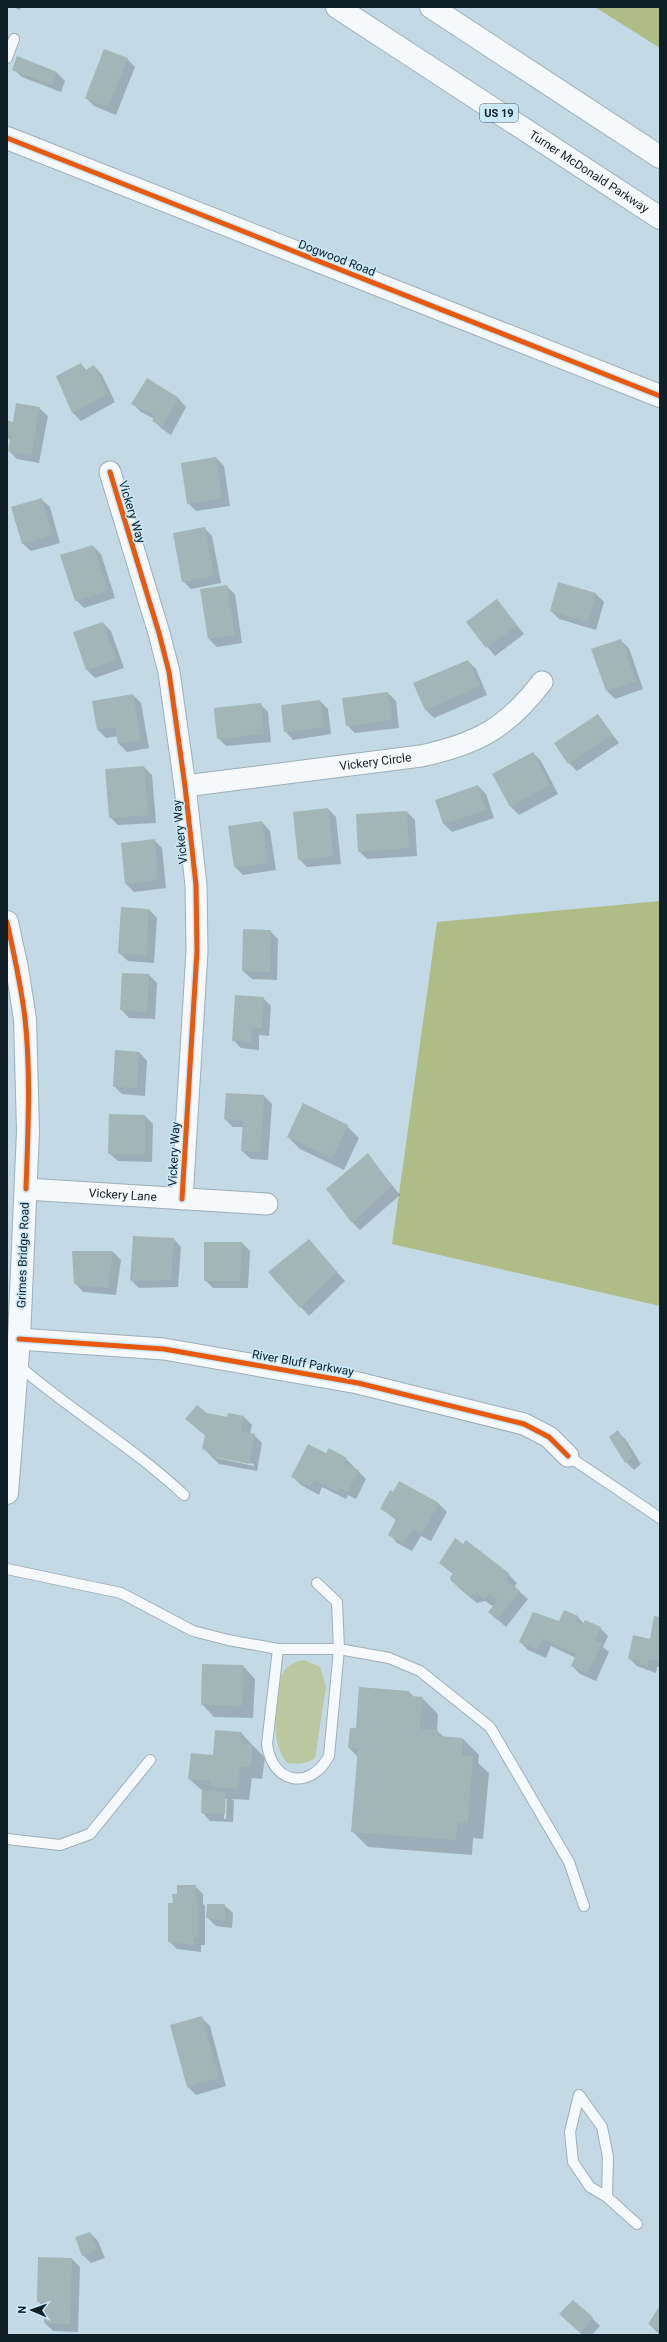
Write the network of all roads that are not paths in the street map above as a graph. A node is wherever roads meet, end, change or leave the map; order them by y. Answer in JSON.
{"nodes":[{"id":1,"x":337,"y":7,"type":"edge"},
{"id":2,"x":431,"y":7,"type":"edge"},
{"id":3,"x":14,"y":39,"type":"dead end"},
{"id":4,"x":7,"y":58,"type":"edge"},
{"id":5,"x":7,"y":138,"type":"edge"},
{"id":6,"x":660,"y":157,"type":"edge"},
{"id":7,"x":660,"y":218,"type":"edge"},
{"id":8,"x":660,"y":396,"type":"edge"},
{"id":9,"x":110,"y":472,"type":"dead end"},
{"id":10,"x":542,"y":682,"type":"dead end"},
{"id":11,"x":185,"y":786,"type":"junction"},
{"id":12,"x":7,"y":922,"type":"edge"},
{"id":13,"x":26,"y":1189,"type":"junction"},
{"id":14,"x":182,"y":1198,"type":"junction"},
{"id":15,"x":267,"y":1204,"type":"dead end"},
{"id":16,"x":20,"y":1339,"type":"junction"},
{"id":17,"x":18,"y":1365,"type":"junction"},
{"id":18,"x":568,"y":1456,"type":"joint"},
{"id":19,"x":7,"y":1493,"type":"edge"},
{"id":20,"x":184,"y":1495,"type":"dead end"},
{"id":21,"x":660,"y":1518,"type":"edge"},
{"id":22,"x":7,"y":1569,"type":"edge"},
{"id":23,"x":317,"y":1583,"type":"dead end"},
{"id":24,"x":278,"y":1649,"type":"junction"},
{"id":25,"x":339,"y":1650,"type":"junction"},
{"id":26,"x":150,"y":1760,"type":"dead end"},
{"id":27,"x":7,"y":1838,"type":"edge"},
{"id":28,"x":584,"y":1906,"type":"dead end"},
{"id":29,"x":607,"y":2197,"type":"junction"},
{"id":30,"x":637,"y":2224,"type":"dead end"}],
"edges":[{"from":1,"to":7,"type":"main road","name":"Turner McDonald Parkway","number":"US 19"},
{"from":2,"to":6,"type":"main road"},
{"from":3,"to":4,"type":"lane"},
{"from":5,"to":8,"type":"main road","name":"Dogwood Road"},
{"from":9,"to":11,"type":"street","name":"Vickery Way"},
{"from":10,"to":11,"type":"street","name":"Vickery Circle"},
{"from":11,"to":14,"type":"street","name":"Vickery Way"},
{"from":12,"to":13,"type":"main road","name":"Grimes Bridge Road"},
{"from":13,"to":14,"type":"street","name":"Vickery Lane"},
{"from":13,"to":16,"type":"main road","name":"Grimes Bridge Road"},
{"from":14,"to":15,"type":"street","name":"Vickery Lane"},
{"from":16,"to":17,"type":"main road","name":"Grimes Bridge Road"},
{"from":16,"to":18,"type":"street","name":"River Bluff Parkway"},
{"from":17,"to":19,"type":"main road","name":"Grimes Bridge Road"},
{"from":17,"to":20,"type":"lane"},
{"from":18,"to":21,"type":"lane"},
{"from":22,"to":24,"type":"lane"},
{"from":23,"to":25,"type":"lane"},
{"from":24,"to":25,"type":"lane"},
{"from":24,"to":25,"type":"lane"},
{"from":25,"to":28,"type":"lane"},
{"from":26,"to":27,"type":"lane"},
{"from":29,"to":29,"type":"lane"},
{"from":29,"to":30,"type":"lane"}]}
